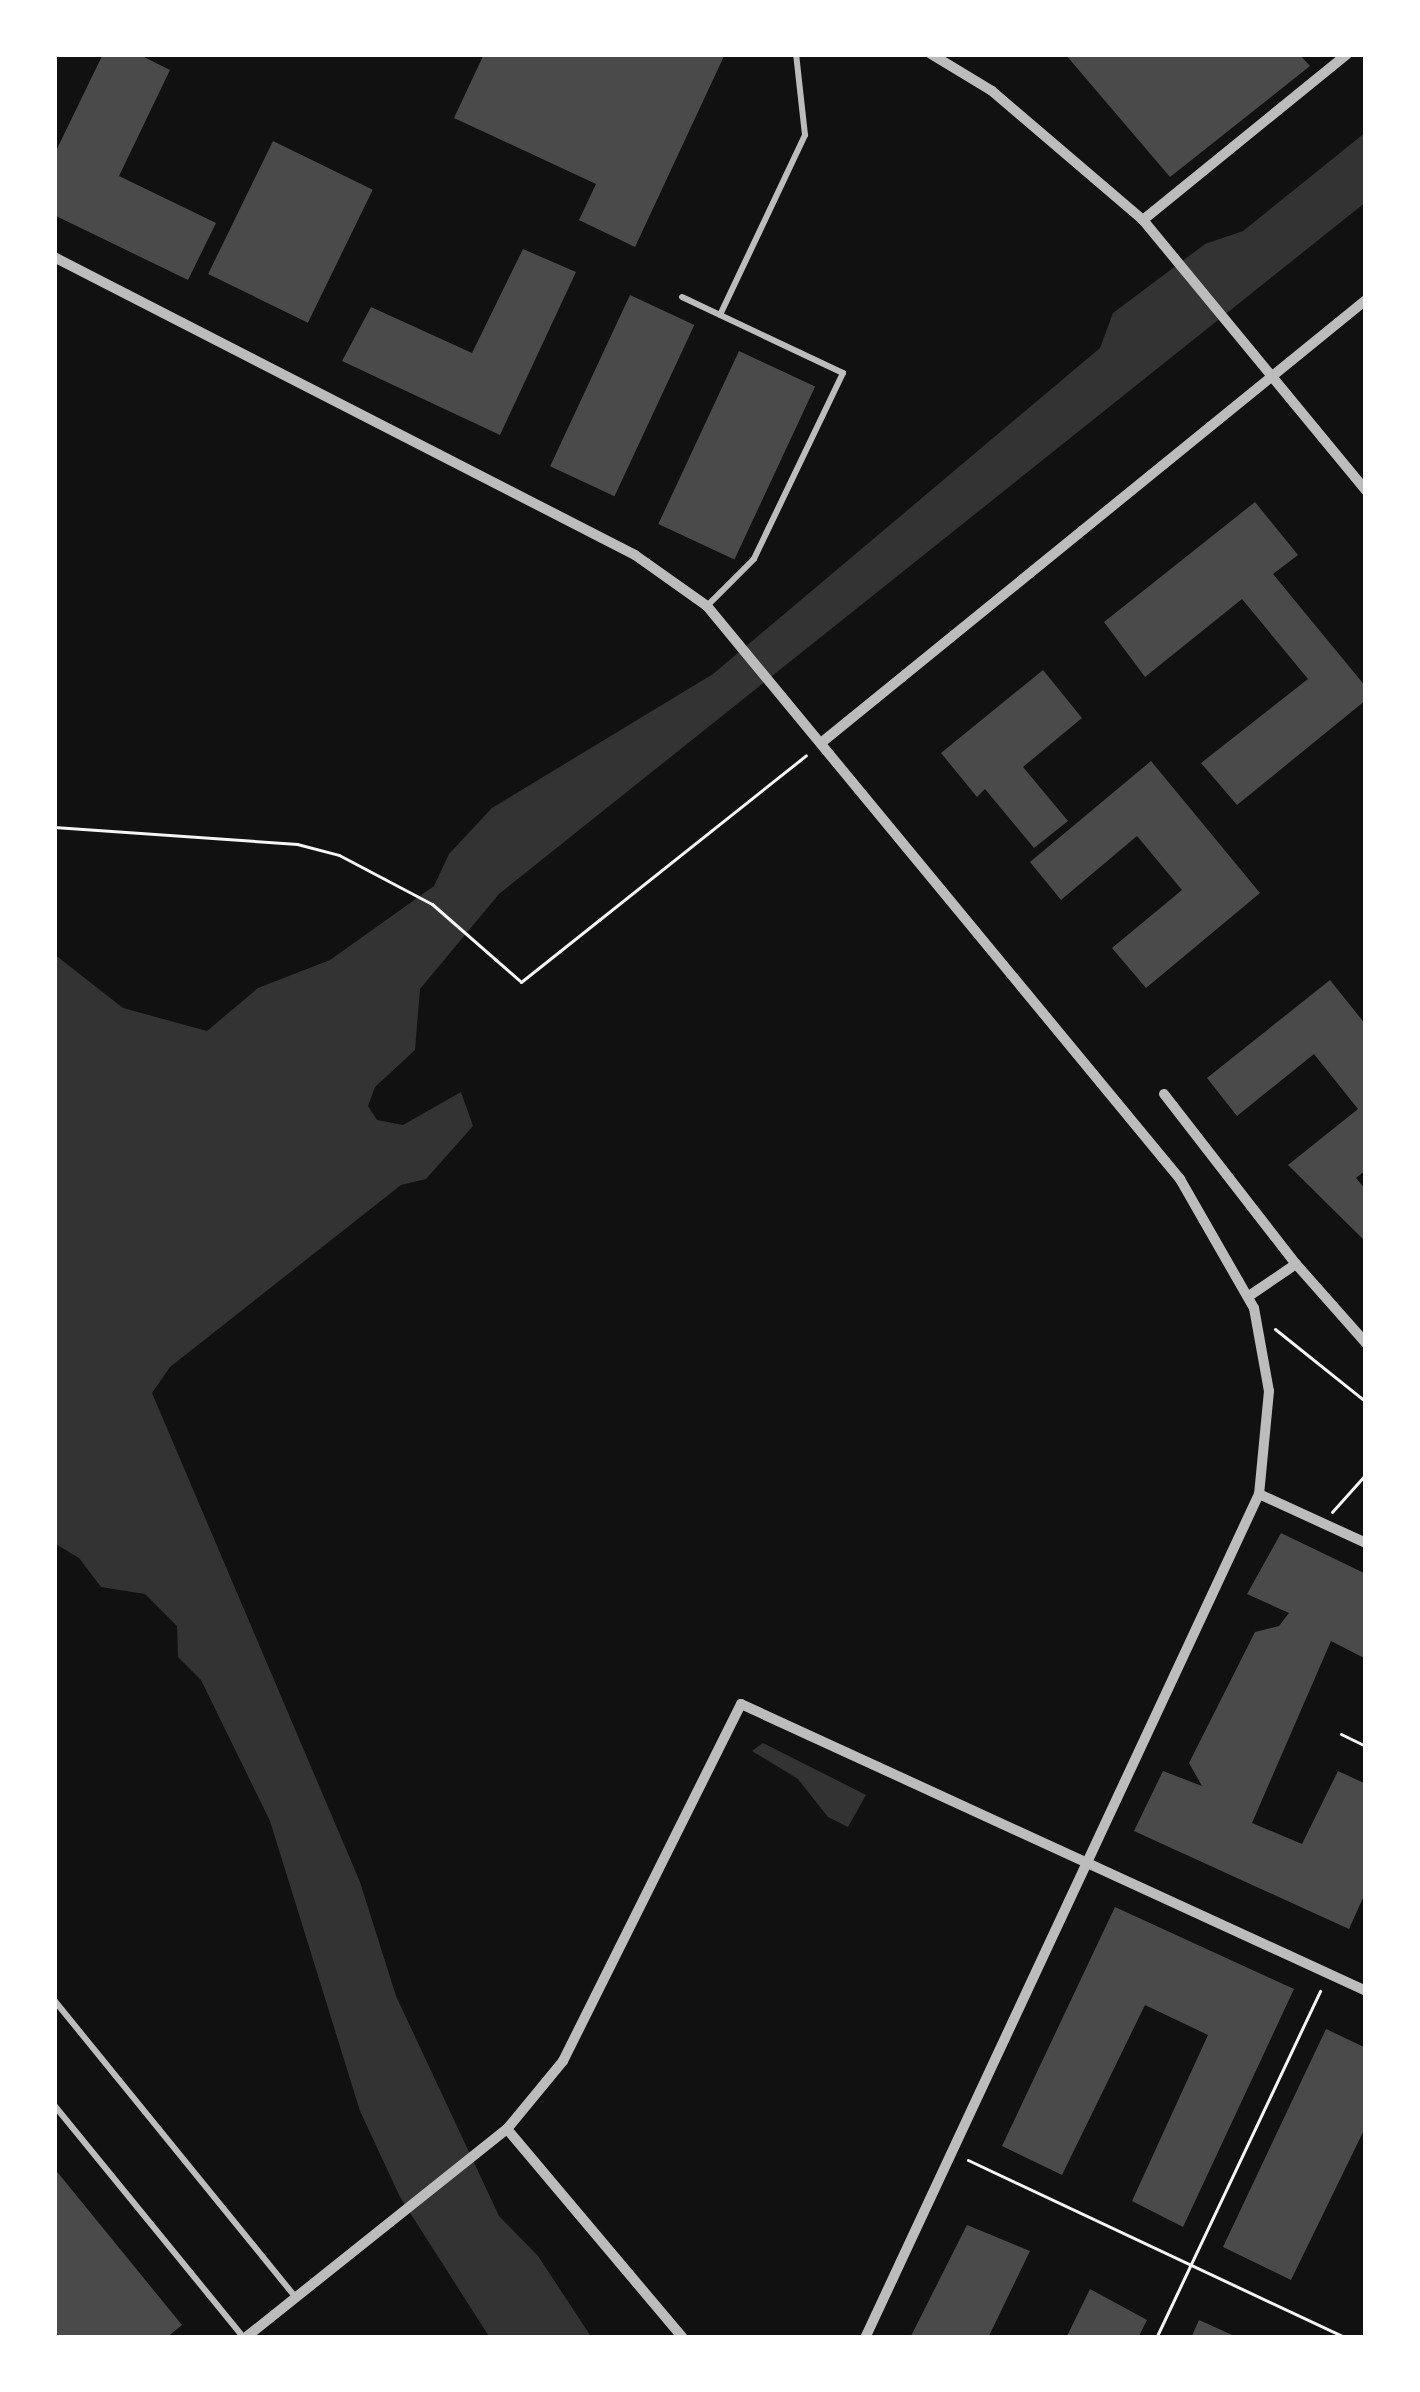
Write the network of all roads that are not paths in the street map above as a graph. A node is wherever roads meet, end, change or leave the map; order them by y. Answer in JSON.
{"nodes":[{"id":1,"x":796,"y":54,"type":"edge"},
{"id":2,"x":931,"y":54,"type":"edge"},
{"id":3,"x":1347,"y":54,"type":"edge"},
{"id":4,"x":1143,"y":220,"type":"junction"},
{"id":5,"x":54,"y":257,"type":"edge"},
{"id":6,"x":682,"y":297,"type":"dead end"},
{"id":7,"x":1366,"y":300,"type":"edge"},
{"id":8,"x":721,"y":315,"type":"junction"},
{"id":9,"x":1273,"y":375,"type":"junction"},
{"id":10,"x":1366,"y":491,"type":"edge"},
{"id":11,"x":706,"y":606,"type":"junction"},
{"id":12,"x":821,"y":742,"type":"junction"},
{"id":13,"x":1164,"y":1094,"type":"dead end"},
{"id":14,"x":1296,"y":1264,"type":"junction"},
{"id":15,"x":1249,"y":1295,"type":"junction"},
{"id":16,"x":1366,"y":1343,"type":"edge"},
{"id":17,"x":1259,"y":1494,"type":"junction"},
{"id":18,"x":1366,"y":1543,"type":"edge"},
{"id":19,"x":1088,"y":1862,"type":"junction"},
{"id":20,"x":1366,"y":1991,"type":"edge"},
{"id":21,"x":54,"y":2000,"type":"edge"},
{"id":22,"x":54,"y":2105,"type":"edge"},
{"id":23,"x":507,"y":2129,"type":"junction"},
{"id":24,"x":295,"y":2296,"type":"junction"},
{"id":25,"x":244,"y":2338,"type":"edge"},
{"id":26,"x":683,"y":2338,"type":"edge"},
{"id":27,"x":865,"y":2338,"type":"edge"}],
"edges":[{"from":1,"to":8,"type":"lane"},
{"from":2,"to":4,"type":"street"},
{"from":3,"to":4,"type":"street"},
{"from":4,"to":9,"type":"street"},
{"from":5,"to":11,"type":"street"},
{"from":6,"to":8,"type":"lane"},
{"from":7,"to":9,"type":"street"},
{"from":8,"to":11,"type":"lane"},
{"from":9,"to":10,"type":"street"},
{"from":9,"to":12,"type":"street"},
{"from":11,"to":12,"type":"street"},
{"from":12,"to":15,"type":"street"},
{"from":13,"to":14,"type":"street"},
{"from":14,"to":15,"type":"street"},
{"from":14,"to":16,"type":"street"},
{"from":15,"to":17,"type":"street"},
{"from":17,"to":18,"type":"street"},
{"from":17,"to":19,"type":"street"},
{"from":19,"to":20,"type":"street"},
{"from":19,"to":23,"type":"street"},
{"from":19,"to":27,"type":"street"},
{"from":21,"to":24,"type":"lane"},
{"from":22,"to":25,"type":"lane"},
{"from":23,"to":24,"type":"street"},
{"from":23,"to":26,"type":"street"},
{"from":24,"to":25,"type":"street"}]}
